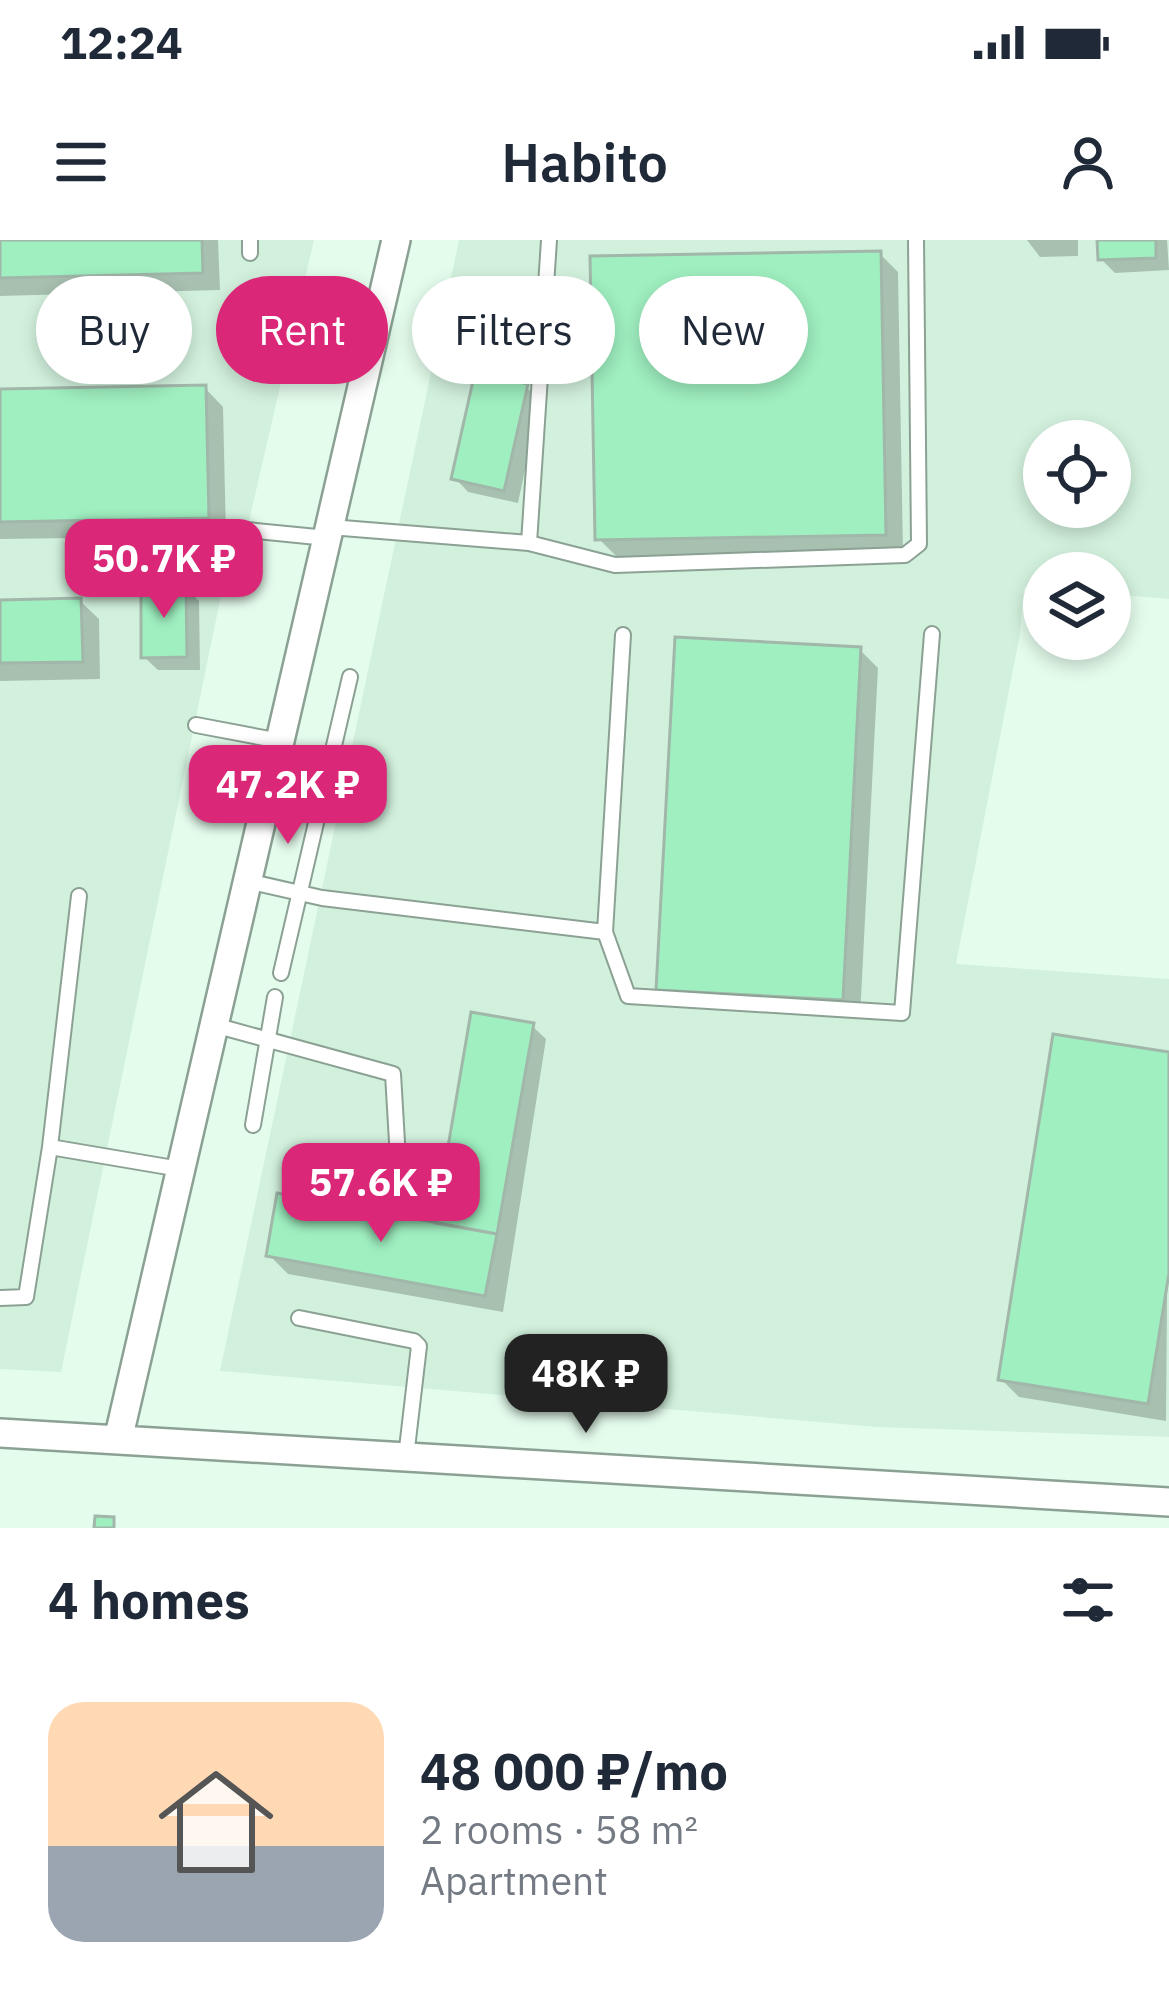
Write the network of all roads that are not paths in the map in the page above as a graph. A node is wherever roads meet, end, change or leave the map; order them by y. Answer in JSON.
{"nodes":[{"id":1,"x":396,"y":240,"type":"edge"},
{"id":2,"x":549,"y":240,"type":"edge"},
{"id":3,"x":916,"y":240,"type":"edge"},
{"id":4,"x":388,"y":276,"type":"edge"},
{"id":5,"x":363,"y":384,"type":"edge"},
{"id":6,"x":247,"y":530,"type":"dead end"},
{"id":7,"x":328,"y":533,"type":"junction"},
{"id":8,"x":529,"y":543,"type":"junction"},
{"id":9,"x":623,"y":634,"type":"dead end"},
{"id":10,"x":932,"y":634,"type":"dead end"},
{"id":11,"x":350,"y":677,"type":"dead end"},
{"id":12,"x":196,"y":725,"type":"dead end"},
{"id":13,"x":280,"y":741,"type":"junction"},
{"id":14,"x":248,"y":881,"type":"junction"},
{"id":15,"x":299,"y":893,"type":"junction"},
{"id":16,"x":79,"y":896,"type":"dead end"},
{"id":17,"x":605,"y":932,"type":"junction"},
{"id":18,"x":281,"y":973,"type":"dead end"},
{"id":19,"x":275,"y":997,"type":"dead end"},
{"id":20,"x":214,"y":1024,"type":"junction"},
{"id":21,"x":266,"y":1039,"type":"junction"},
{"id":22,"x":253,"y":1125,"type":"dead end"},
{"id":23,"x":50,"y":1147,"type":"junction"},
{"id":24,"x":181,"y":1169,"type":"junction"},
{"id":25,"x":399,"y":1177,"type":"dead end"},
{"id":26,"x":0,"y":1298,"type":"edge"},
{"id":27,"x":299,"y":1318,"type":"dead end"},
{"id":28,"x":0,"y":1433,"type":"edge"},
{"id":29,"x":118,"y":1440,"type":"junction"},
{"id":30,"x":406,"y":1457,"type":"junction"},
{"id":31,"x":1169,"y":1502,"type":"edge"}],
"edges":[{"from":1,"to":4,"type":"street"},
{"from":2,"to":8,"type":"lane"},
{"from":3,"to":8,"type":"lane"},
{"from":5,"to":7,"type":"street"},
{"from":6,"to":7,"type":"lane"},
{"from":7,"to":8,"type":"lane"},
{"from":7,"to":13,"type":"street"},
{"from":9,"to":17,"type":"lane"},
{"from":10,"to":17,"type":"lane"},
{"from":11,"to":15,"type":"lane"},
{"from":12,"to":13,"type":"lane"},
{"from":13,"to":14,"type":"street"},
{"from":14,"to":15,"type":"lane"},
{"from":14,"to":20,"type":"street"},
{"from":15,"to":17,"type":"lane"},
{"from":15,"to":18,"type":"lane"},
{"from":16,"to":23,"type":"lane"},
{"from":19,"to":21,"type":"lane"},
{"from":20,"to":21,"type":"lane"},
{"from":20,"to":24,"type":"street"},
{"from":21,"to":22,"type":"lane"},
{"from":21,"to":25,"type":"lane"},
{"from":23,"to":24,"type":"lane"},
{"from":23,"to":26,"type":"lane"},
{"from":24,"to":29,"type":"street"},
{"from":27,"to":30,"type":"lane"},
{"from":28,"to":29,"type":"street"},
{"from":29,"to":30,"type":"street"},
{"from":30,"to":31,"type":"street"}]}
